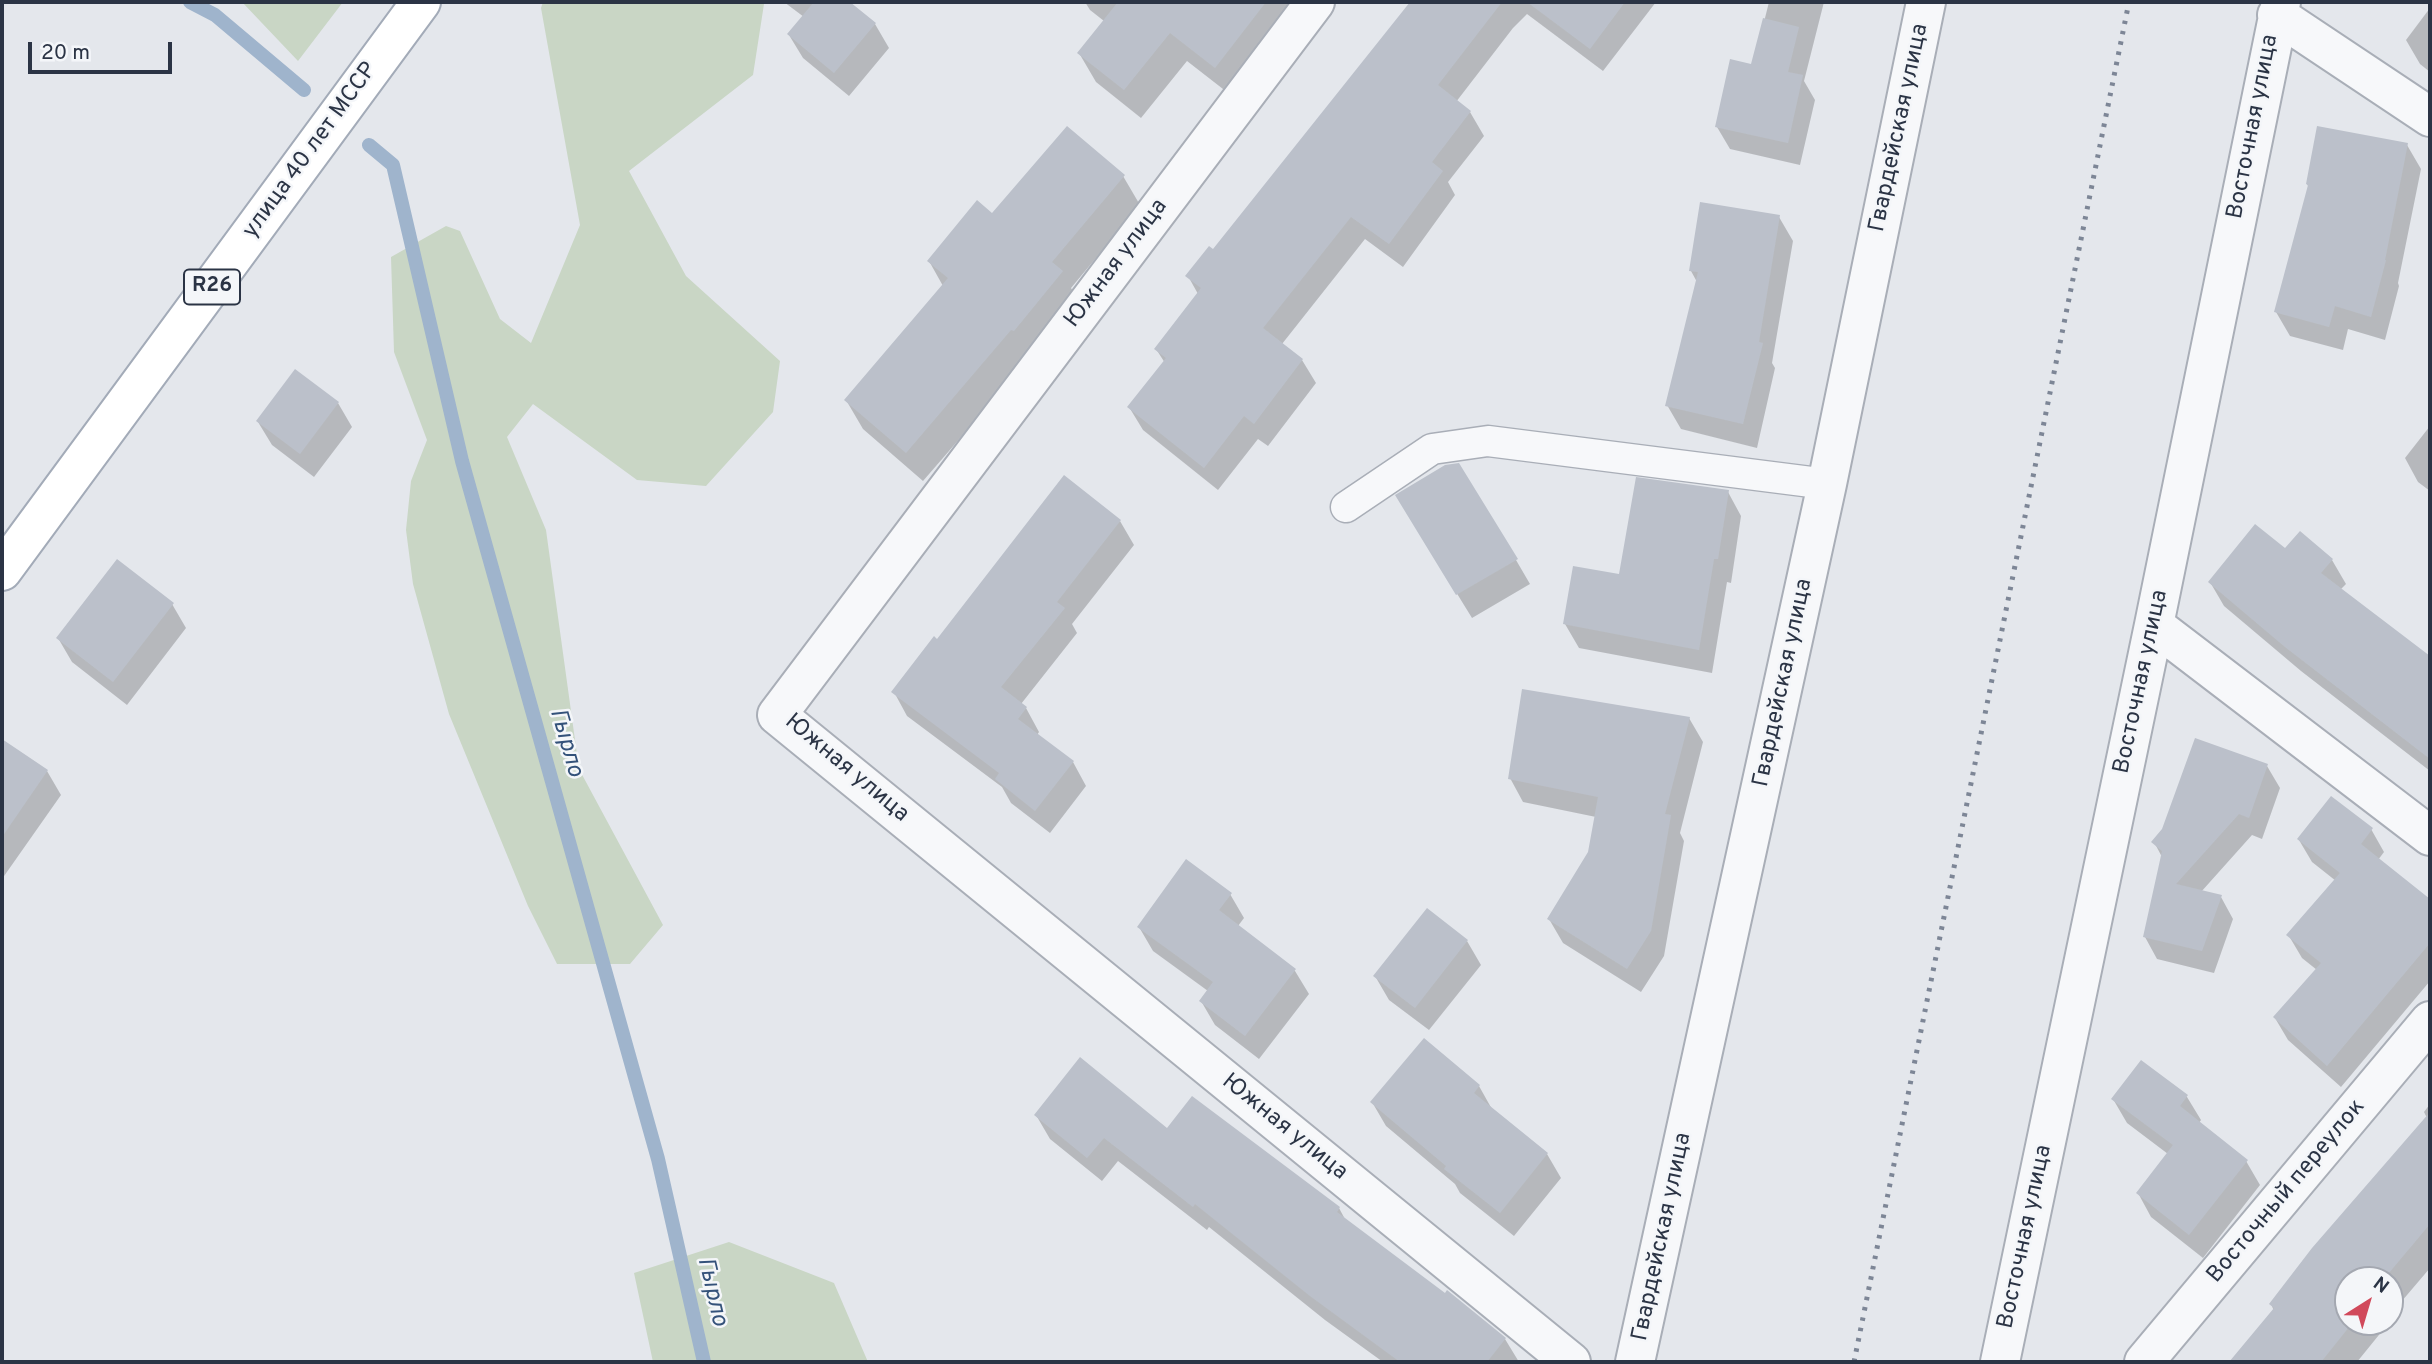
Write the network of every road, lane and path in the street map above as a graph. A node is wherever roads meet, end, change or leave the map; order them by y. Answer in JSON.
{"nodes":[{"id":1,"x":421,"y":2,"type":"edge"},
{"id":2,"x":1315,"y":2,"type":"edge"},
{"id":3,"x":1926,"y":2,"type":"edge"},
{"id":4,"x":2279,"y":8,"type":"edge"},
{"id":5,"x":2430,"y":117,"type":"edge"},
{"id":6,"x":1827,"y":484,"type":"junction"},
{"id":7,"x":1346,"y":507,"type":"dead end"},
{"id":8,"x":2,"y":571,"type":"edge"},
{"id":9,"x":2154,"y":625,"type":"junction"},
{"id":10,"x":2430,"y":836,"type":"edge"},
{"id":11,"x":2430,"y":1021,"type":"edge"},
{"id":12,"x":1571,"y":1362,"type":"edge"},
{"id":13,"x":1636,"y":1362,"type":"edge"},
{"id":14,"x":2000,"y":1362,"type":"edge"},
{"id":15,"x":2144,"y":1362,"type":"edge"}],
"edges":[{"from":1,"to":8,"type":"main road","name":"улица 40 лет МССР","number":"R26"},
{"from":2,"to":12,"type":"street","name":"Южная улица"},
{"from":3,"to":6,"type":"street","name":"Гвардейская улица"},
{"from":4,"to":5,"type":"street"},
{"from":4,"to":9,"type":"street","name":"Восточная улица"},
{"from":6,"to":7,"type":"lane"},
{"from":6,"to":13,"type":"street","name":"Гвардейская улица"},
{"from":9,"to":10,"type":"street"},
{"from":9,"to":14,"type":"street","name":"Восточная улица"},
{"from":11,"to":15,"type":"street","name":"Восточный переулок"}]}
